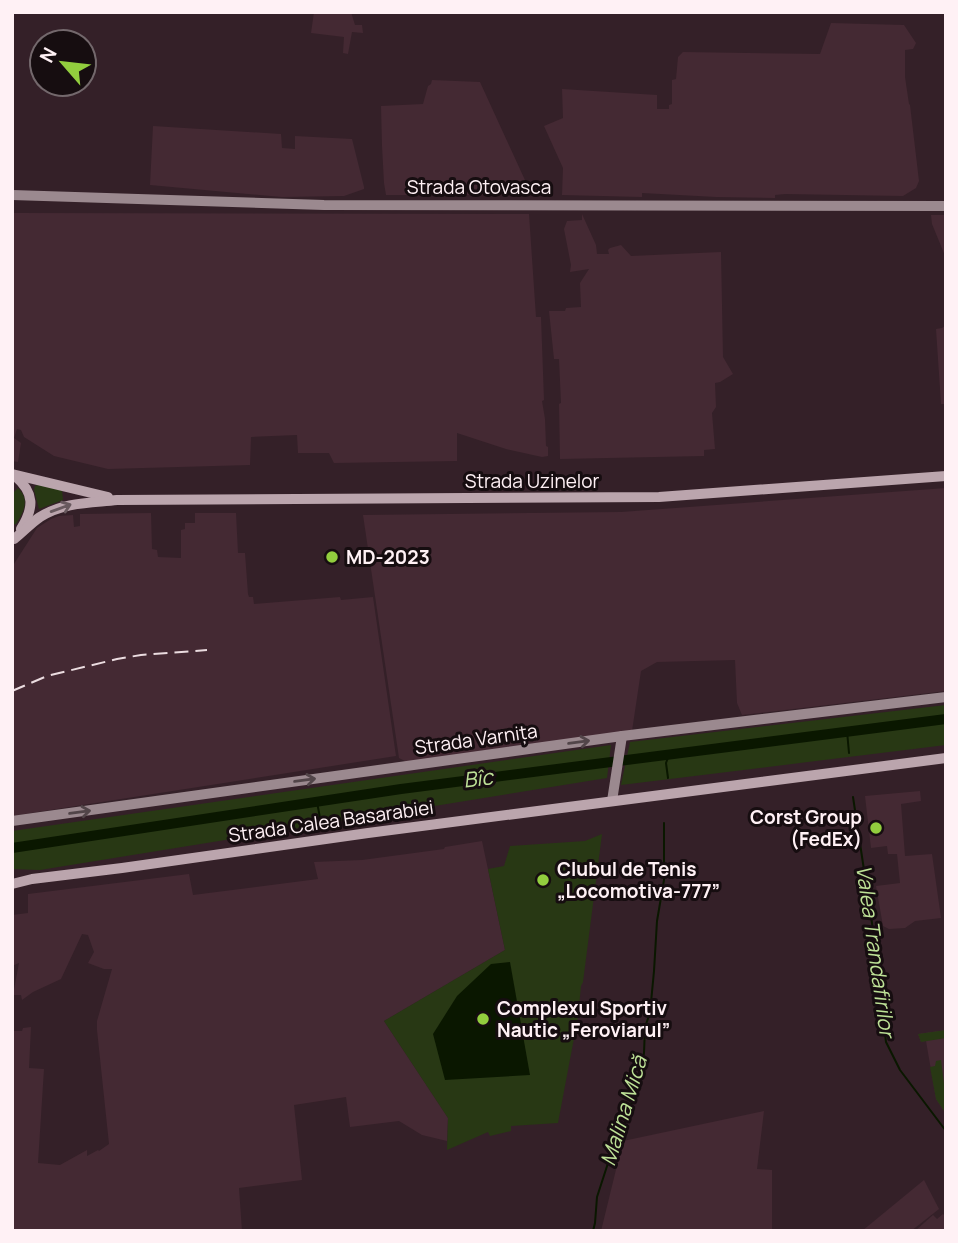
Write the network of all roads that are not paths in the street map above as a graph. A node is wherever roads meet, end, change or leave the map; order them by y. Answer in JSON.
{"nodes":[{"id":1,"x":12,"y":195,"type":"edge"},
{"id":2,"x":946,"y":206,"type":"edge"},
{"id":3,"x":12,"y":474,"type":"edge"},
{"id":4,"x":946,"y":476,"type":"edge"},
{"id":5,"x":117,"y":500,"type":"junction"},
{"id":6,"x":13,"y":541,"type":"edge"},
{"id":7,"x":946,"y":697,"type":"edge"},
{"id":8,"x":621,"y":739,"type":"junction"},
{"id":9,"x":946,"y":758,"type":"edge"},
{"id":10,"x":612,"y":801,"type":"junction"},
{"id":11,"x":12,"y":821,"type":"edge"},
{"id":12,"x":12,"y":877,"type":"edge"},
{"id":13,"x":32,"y":879,"type":"junction"},
{"id":14,"x":12,"y":884,"type":"edge"}],
"edges":[{"from":1,"to":2,"type":"street","name":"Strada Otovasca"},
{"from":3,"to":5,"type":"main road","name":"Strada Uzinelor"},
{"from":3,"to":6,"type":"main road"},
{"from":4,"to":5,"type":"main road","name":"Strada Uzinelor"},
{"from":6,"to":5,"type":"main road","name":"Strada Uzinelor","one_way":true},
{"from":7,"to":8,"type":"street","name":"Strada Varnița"},
{"from":8,"to":10,"type":"street"},
{"from":11,"to":8,"type":"street","name":"Strada Varnița","one_way":true},
{"from":9,"to":10,"type":"main road","name":"Strada Calea Basarabiei"},
{"from":10,"to":13,"type":"main road","name":"Strada Calea Basarabiei"},
{"from":12,"to":13,"type":"main road"},
{"from":13,"to":14,"type":"main road","name":"Strada Calea Basarabiei"}]}
